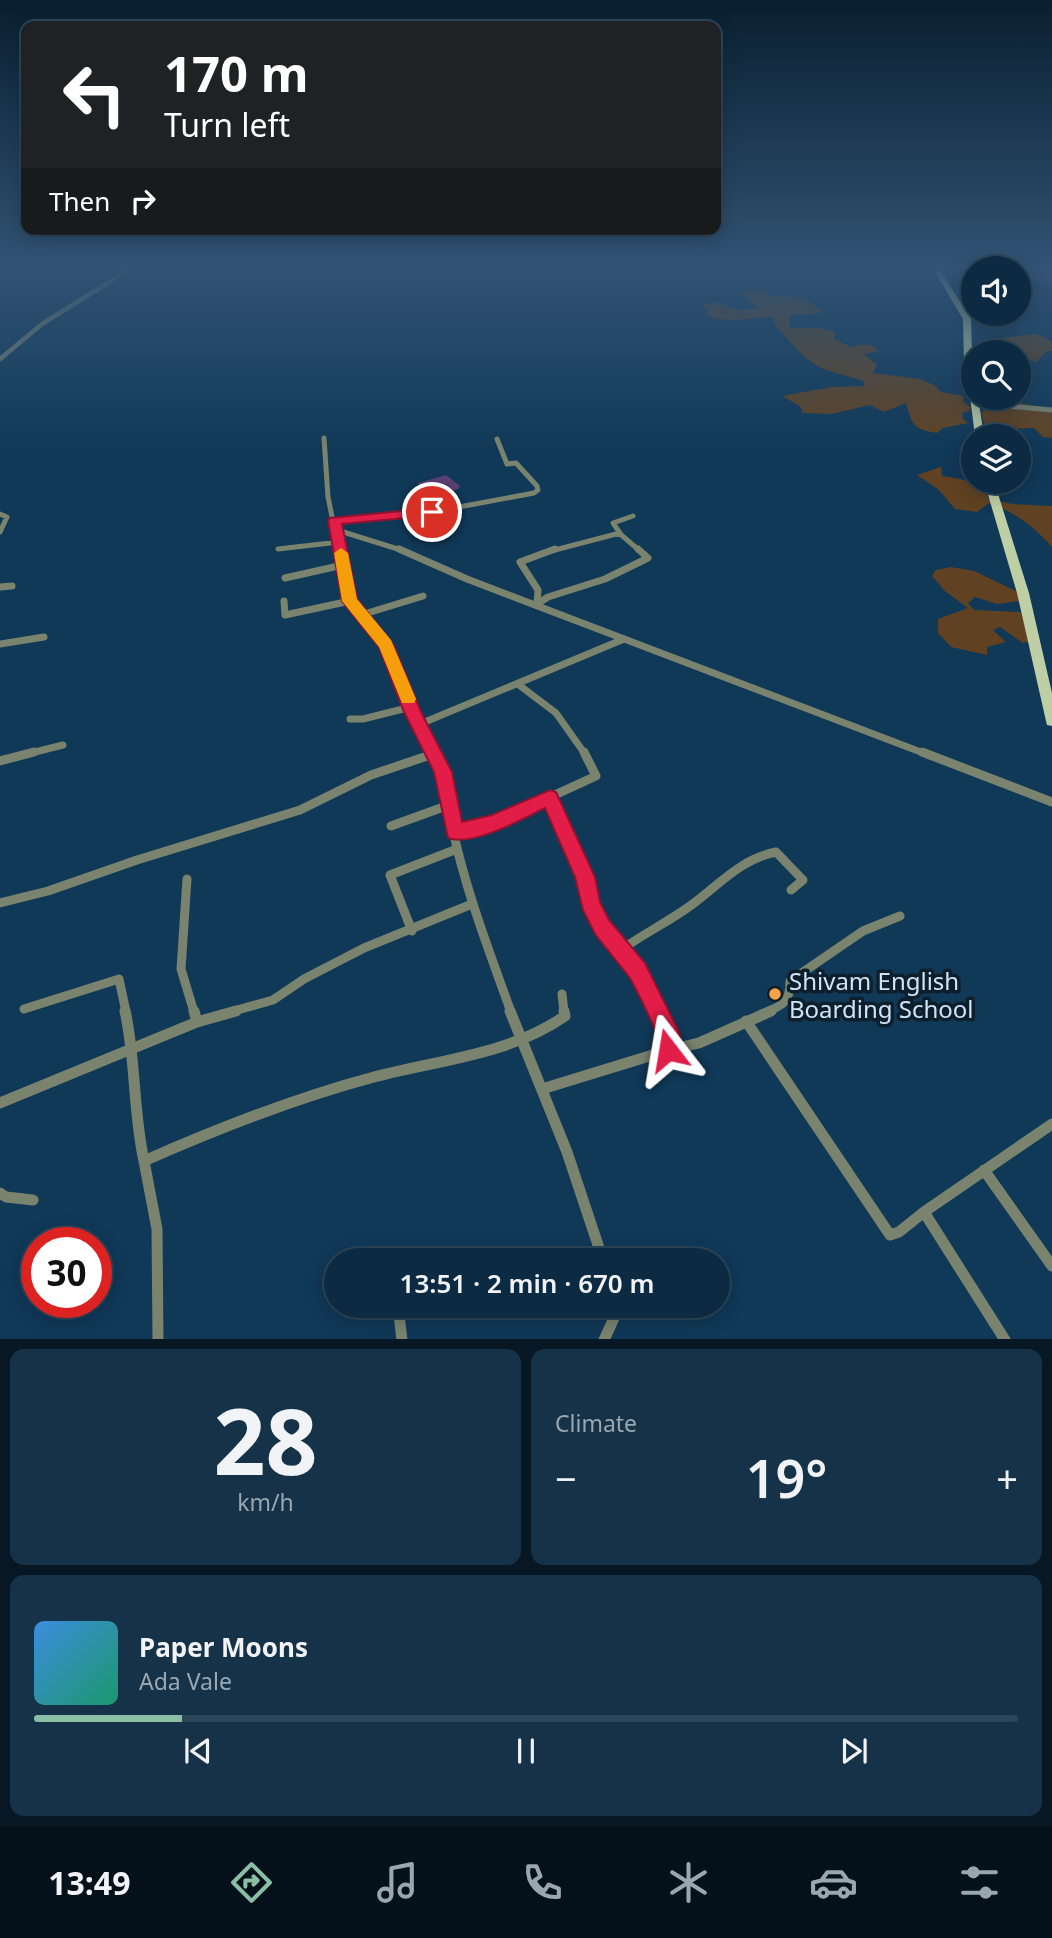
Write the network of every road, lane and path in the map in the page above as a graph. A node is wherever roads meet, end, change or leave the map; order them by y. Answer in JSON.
{"nodes":[{"id":1,"x":39,"y":326,"type":"edge"},
{"id":2,"x":0,"y":359,"type":"edge"},
{"id":3,"x":1031,"y":407,"type":"edge"},
{"id":4,"x":1052,"y":410,"type":"edge"},
{"id":5,"x":324,"y":438,"type":"dead end"},
{"id":6,"x":497,"y":439,"type":"dead end"},
{"id":7,"x":993,"y":494,"type":"edge"},
{"id":8,"x":0,"y":514,"type":"edge"},
{"id":9,"x":633,"y":516,"type":"dead end"},
{"id":10,"x":334,"y":520,"type":"junction"},
{"id":11,"x":337,"y":530,"type":"junction"},
{"id":12,"x":0,"y":532,"type":"edge"},
{"id":13,"x":619,"y":533,"type":"junction"},
{"id":14,"x":339,"y":542,"type":"junction"},
{"id":15,"x":278,"y":549,"type":"dead end"},
{"id":16,"x":343,"y":565,"type":"junction"},
{"id":17,"x":285,"y":578,"type":"dead end"},
{"id":18,"x":12,"y":586,"type":"dead end"},
{"id":19,"x":0,"y":587,"type":"edge"},
{"id":20,"x":423,"y":596,"type":"dead end"},
{"id":21,"x":284,"y":601,"type":"dead end"},
{"id":22,"x":349,"y":601,"type":"junction"},
{"id":23,"x":537,"y":604,"type":"junction"},
{"id":24,"x":361,"y":615,"type":"junction"},
{"id":25,"x":44,"y":637,"type":"dead end"},
{"id":26,"x":624,"y":639,"type":"junction"},
{"id":27,"x":0,"y":644,"type":"edge"},
{"id":28,"x":519,"y":685,"type":"junction"},
{"id":29,"x":411,"y":707,"type":"junction"},
{"id":30,"x":350,"y":719,"type":"dead end"},
{"id":31,"x":1052,"y":721,"type":"edge"},
{"id":32,"x":420,"y":724,"type":"junction"},
{"id":33,"x":63,"y":745,"type":"dead end"},
{"id":34,"x":433,"y":754,"type":"junction"},
{"id":35,"x":0,"y":761,"type":"edge"},
{"id":36,"x":550,"y":798,"type":"junction"},
{"id":37,"x":1052,"y":802,"type":"edge"},
{"id":38,"x":449,"y":805,"type":"junction"},
{"id":39,"x":391,"y":826,"type":"dead end"},
{"id":40,"x":455,"y":832,"type":"junction"},
{"id":41,"x":457,"y":849,"type":"junction"},
{"id":42,"x":187,"y":878,"type":"dead end"},
{"id":43,"x":791,"y":890,"type":"dead end"},
{"id":44,"x":0,"y":903,"type":"edge"},
{"id":45,"x":472,"y":904,"type":"junction"},
{"id":46,"x":900,"y":916,"type":"dead end"},
{"id":47,"x":412,"y":931,"type":"junction"},
{"id":48,"x":621,"y":950,"type":"junction"},
{"id":49,"x":562,"y":994,"type":"dead end"},
{"id":50,"x":24,"y":1009,"type":"dead end"},
{"id":51,"x":197,"y":1021,"type":"junction"},
{"id":52,"x":746,"y":1021,"type":"junction"},
{"id":53,"x":521,"y":1041,"type":"junction"},
{"id":54,"x":133,"y":1048,"type":"junction"},
{"id":55,"x":668,"y":1050,"type":"junction"},
{"id":56,"x":541,"y":1089,"type":"junction"},
{"id":57,"x":0,"y":1103,"type":"edge"},
{"id":58,"x":1052,"y":1124,"type":"edge"},
{"id":59,"x":145,"y":1161,"type":"junction"},
{"id":60,"x":984,"y":1170,"type":"junction"},
{"id":61,"x":0,"y":1193,"type":"edge"},
{"id":62,"x":33,"y":1200,"type":"dead end"},
{"id":63,"x":924,"y":1212,"type":"junction"},
{"id":64,"x":599,"y":1248,"type":"edge"},
{"id":65,"x":1052,"y":1266,"type":"edge"},
{"id":66,"x":399,"y":1318,"type":"edge"},
{"id":67,"x":614,"y":1318,"type":"edge"},
{"id":68,"x":158,"y":1339,"type":"edge"},
{"id":69,"x":402,"y":1339,"type":"edge"},
{"id":70,"x":604,"y":1339,"type":"edge"},
{"id":71,"x":1005,"y":1339,"type":"edge"}],
"edges":[{"from":1,"to":2,"type":"street"},
{"from":3,"to":4,"type":"street"},
{"from":5,"to":10,"type":"street"},
{"from":6,"to":10,"type":"street"},
{"from":7,"to":31,"type":"main road"},
{"from":8,"to":12,"type":"street"},
{"from":9,"to":13,"type":"street"},
{"from":10,"to":11,"type":"street"},
{"from":11,"to":14,"type":"street"},
{"from":11,"to":23,"type":"street"},
{"from":13,"to":23,"type":"street"},
{"from":13,"to":23,"type":"street"},
{"from":14,"to":15,"type":"street"},
{"from":14,"to":16,"type":"street"},
{"from":16,"to":17,"type":"street"},
{"from":16,"to":22,"type":"street"},
{"from":18,"to":19,"type":"street"},
{"from":20,"to":24,"type":"street"},
{"from":21,"to":22,"type":"street"},
{"from":22,"to":24,"type":"street"},
{"from":23,"to":26,"type":"street"},
{"from":24,"to":29,"type":"street"},
{"from":25,"to":27,"type":"street"},
{"from":26,"to":28,"type":"street"},
{"from":26,"to":37,"type":"street"},
{"from":28,"to":32,"type":"street"},
{"from":28,"to":36,"type":"street"},
{"from":29,"to":30,"type":"street"},
{"from":29,"to":32,"type":"street"},
{"from":32,"to":34,"type":"street"},
{"from":33,"to":35,"type":"street"},
{"from":34,"to":38,"type":"street"},
{"from":34,"to":44,"type":"street"},
{"from":36,"to":40,"type":"street"},
{"from":36,"to":48,"type":"street"},
{"from":38,"to":39,"type":"street"},
{"from":38,"to":40,"type":"street"},
{"from":40,"to":41,"type":"street"},
{"from":41,"to":45,"type":"street"},
{"from":41,"to":47,"type":"street"},
{"from":42,"to":51,"type":"street"},
{"from":43,"to":48,"type":"street"},
{"from":45,"to":47,"type":"street"},
{"from":45,"to":53,"type":"street"},
{"from":46,"to":52,"type":"street"},
{"from":47,"to":51,"type":"street"},
{"from":48,"to":55,"type":"street"},
{"from":49,"to":53,"type":"street"},
{"from":50,"to":54,"type":"street"},
{"from":51,"to":54,"type":"street"},
{"from":52,"to":55,"type":"street"},
{"from":52,"to":63,"type":"street"},
{"from":53,"to":56,"type":"street"},
{"from":53,"to":59,"type":"street"},
{"from":54,"to":57,"type":"street"},
{"from":54,"to":59,"type":"street"},
{"from":55,"to":56,"type":"street"},
{"from":56,"to":64,"type":"street"},
{"from":58,"to":60,"type":"street"},
{"from":59,"to":68,"type":"street"},
{"from":60,"to":63,"type":"street"},
{"from":60,"to":65,"type":"street"},
{"from":61,"to":62,"type":"street"},
{"from":63,"to":71,"type":"street"},
{"from":66,"to":69,"type":"street"},
{"from":67,"to":70,"type":"street"}]}
